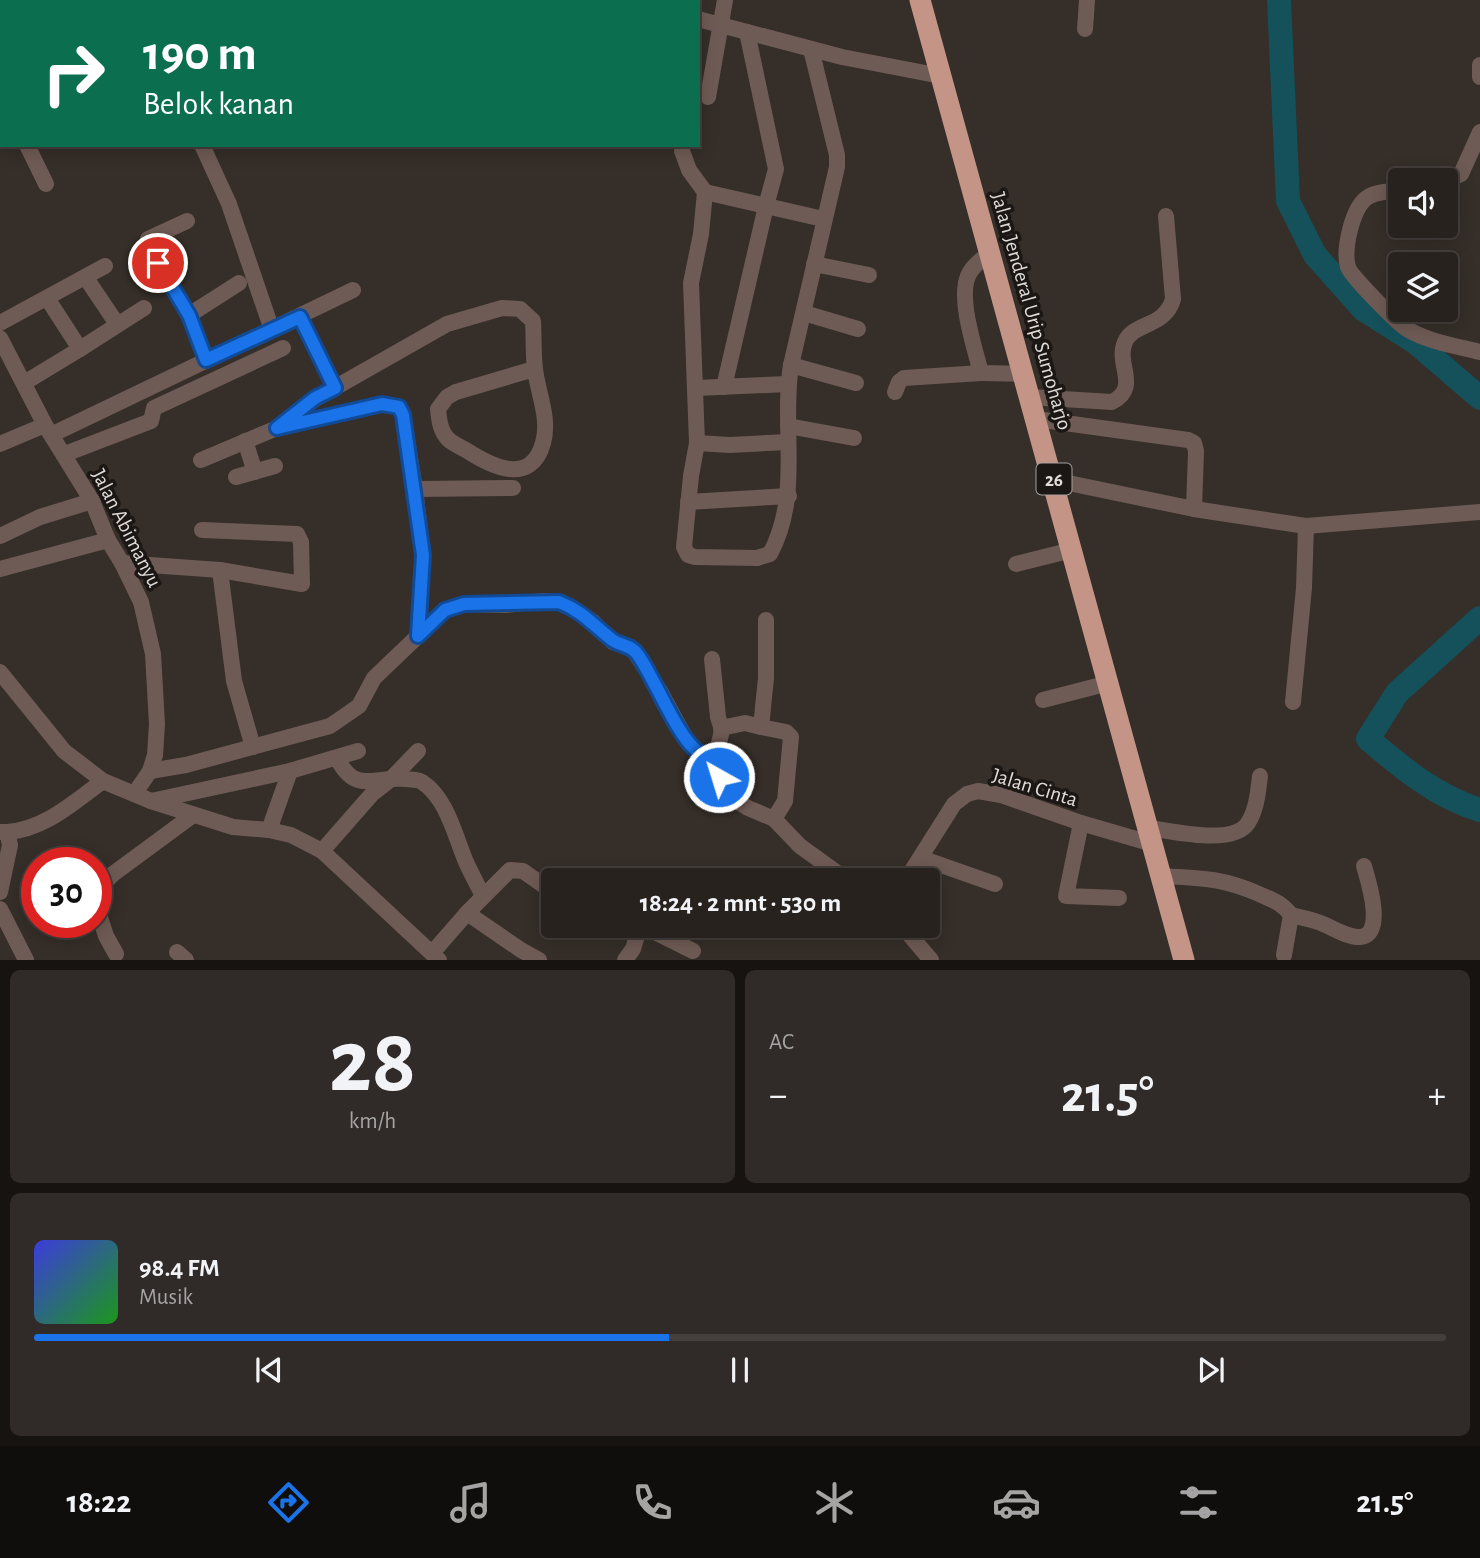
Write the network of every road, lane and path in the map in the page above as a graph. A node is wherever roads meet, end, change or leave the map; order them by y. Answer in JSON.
{"nodes":[{"id":1,"x":725,"y":0,"type":"edge"},
{"id":2,"x":919,"y":0,"type":"edge"},
{"id":3,"x":1087,"y":0,"type":"edge"},
{"id":4,"x":700,"y":20,"type":"edge"},
{"id":5,"x":721,"y":25,"type":"junction"},
{"id":6,"x":1085,"y":29,"type":"dead end"},
{"id":7,"x":747,"y":32,"type":"junction"},
{"id":8,"x":811,"y":49,"type":"junction"},
{"id":9,"x":1480,"y":65,"type":"edge"},
{"id":10,"x":941,"y":76,"type":"junction"},
{"id":11,"x":1480,"y":77,"type":"edge"},
{"id":12,"x":708,"y":97,"type":"dead end"},
{"id":13,"x":1480,"y":132,"type":"edge"},
{"id":14,"x":28,"y":147,"type":"edge"},
{"id":15,"x":203,"y":147,"type":"edge"},
{"id":16,"x":682,"y":151,"type":"dead end"},
{"id":17,"x":1458,"y":175,"type":"edge"},
{"id":18,"x":46,"y":184,"type":"dead end"},
{"id":19,"x":705,"y":192,"type":"junction"},
{"id":20,"x":1388,"y":193,"type":"edge"},
{"id":21,"x":766,"y":206,"type":"junction"},
{"id":22,"x":1166,"y":216,"type":"dead end"},
{"id":23,"x":823,"y":219,"type":"junction"},
{"id":24,"x":187,"y":221,"type":"dead end"},
{"id":25,"x":990,"y":253,"type":"junction"},
{"id":26,"x":814,"y":264,"type":"junction"},
{"id":27,"x":105,"y":266,"type":"dead end"},
{"id":28,"x":869,"y":275,"type":"dead end"},
{"id":29,"x":86,"y":278,"type":"junction"},
{"id":30,"x":239,"y":284,"type":"dead end"},
{"id":31,"x":353,"y":290,"type":"dead end"},
{"id":32,"x":47,"y":298,"type":"junction"},
{"id":33,"x":144,"y":309,"type":"dead end"},
{"id":34,"x":804,"y":313,"type":"junction"},
{"id":35,"x":189,"y":315,"type":"junction"},
{"id":36,"x":300,"y":317,"type":"junction"},
{"id":37,"x":0,"y":323,"type":"edge"},
{"id":38,"x":117,"y":324,"type":"junction"},
{"id":39,"x":858,"y":329,"type":"dead end"},
{"id":40,"x":272,"y":330,"type":"junction"},
{"id":41,"x":0,"y":338,"type":"edge"},
{"id":42,"x":282,"y":348,"type":"dead end"},
{"id":43,"x":80,"y":349,"type":"junction"},
{"id":44,"x":1480,"y":352,"type":"edge"},
{"id":45,"x":206,"y":360,"type":"junction"},
{"id":46,"x":790,"y":365,"type":"junction"},
{"id":47,"x":534,"y":369,"type":"junction"},
{"id":48,"x":981,"y":373,"type":"junction"},
{"id":49,"x":1024,"y":374,"type":"junction"},
{"id":50,"x":24,"y":383,"type":"junction"},
{"id":51,"x":856,"y":383,"type":"dead end"},
{"id":52,"x":788,"y":384,"type":"junction"},
{"id":53,"x":724,"y":387,"type":"junction"},
{"id":54,"x":335,"y":388,"type":"junction"},
{"id":55,"x":696,"y":388,"type":"junction"},
{"id":56,"x":895,"y":392,"type":"dead end"},
{"id":57,"x":1030,"y":397,"type":"junction"},
{"id":58,"x":1036,"y":419,"type":"junction"},
{"id":59,"x":277,"y":428,"type":"junction"},
{"id":60,"x":49,"y":429,"type":"junction"},
{"id":61,"x":788,"y":434,"type":"junction"},
{"id":62,"x":854,"y":438,"type":"dead end"},
{"id":63,"x":245,"y":441,"type":"junction"},
{"id":64,"x":698,"y":443,"type":"junction"},
{"id":65,"x":0,"y":444,"type":"edge"},
{"id":66,"x":65,"y":454,"type":"junction"},
{"id":67,"x":201,"y":460,"type":"dead end"},
{"id":68,"x":275,"y":466,"type":"dead end"},
{"id":69,"x":255,"y":472,"type":"junction"},
{"id":70,"x":236,"y":478,"type":"dead end"},
{"id":71,"x":1054,"y":480,"type":"junction"},
{"id":72,"x":513,"y":488,"type":"dead end"},
{"id":73,"x":415,"y":489,"type":"junction"},
{"id":74,"x":789,"y":496,"type":"junction"},
{"id":75,"x":92,"y":501,"type":"junction"},
{"id":76,"x":688,"y":502,"type":"junction"},
{"id":77,"x":1194,"y":509,"type":"junction"},
{"id":78,"x":1480,"y":512,"type":"edge"},
{"id":79,"x":1306,"y":526,"type":"junction"},
{"id":80,"x":202,"y":530,"type":"dead end"},
{"id":81,"x":0,"y":536,"type":"edge"},
{"id":82,"x":108,"y":540,"type":"junction"},
{"id":83,"x":1072,"y":550,"type":"junction"},
{"id":84,"x":122,"y":563,"type":"junction"},
{"id":85,"x":1016,"y":564,"type":"dead end"},
{"id":86,"x":0,"y":569,"type":"edge"},
{"id":87,"x":220,"y":570,"type":"junction"},
{"id":88,"x":766,"y":620,"type":"dead end"},
{"id":89,"x":418,"y":636,"type":"junction"},
{"id":90,"x":712,"y":659,"type":"dead end"},
{"id":91,"x":0,"y":673,"type":"edge"},
{"id":92,"x":1109,"y":682,"type":"junction"},
{"id":93,"x":1043,"y":700,"type":"dead end"},
{"id":94,"x":1293,"y":702,"type":"dead end"},
{"id":95,"x":721,"y":727,"type":"junction"},
{"id":96,"x":761,"y":727,"type":"junction"},
{"id":97,"x":253,"y":747,"type":"junction"},
{"id":98,"x":358,"y":751,"type":"dead end"},
{"id":99,"x":418,"y":751,"type":"dead end"},
{"id":100,"x":337,"y":758,"type":"junction"},
{"id":101,"x":715,"y":761,"type":"junction"},
{"id":102,"x":150,"y":771,"type":"junction"},
{"id":103,"x":290,"y":771,"type":"junction"},
{"id":104,"x":1260,"y":776,"type":"dead end"},
{"id":105,"x":390,"y":780,"type":"junction"},
{"id":106,"x":103,"y":781,"type":"junction"},
{"id":107,"x":135,"y":793,"type":"junction"},
{"id":108,"x":151,"y":801,"type":"junction"},
{"id":109,"x":193,"y":815,"type":"junction"},
{"id":110,"x":774,"y":819,"type":"junction"},
{"id":111,"x":1081,"y":823,"type":"junction"},
{"id":112,"x":269,"y":830,"type":"junction"},
{"id":113,"x":3,"y":832,"type":"edge"},
{"id":114,"x":1151,"y":836,"type":"junction"},
{"id":115,"x":322,"y":851,"type":"junction"},
{"id":116,"x":921,"y":858,"type":"junction"},
{"id":117,"x":1364,"y":866,"type":"dead end"},
{"id":118,"x":827,"y":868,"type":"edge"},
{"id":119,"x":914,"y":868,"type":"edge"},
{"id":120,"x":112,"y":875,"type":"edge"},
{"id":121,"x":1161,"y":876,"type":"junction"},
{"id":122,"x":541,"y":884,"type":"edge"},
{"id":123,"x":995,"y":884,"type":"dead end"},
{"id":124,"x":0,"y":892,"type":"edge"},
{"id":125,"x":483,"y":895,"type":"junction"},
{"id":126,"x":1119,"y":898,"type":"dead end"},
{"id":127,"x":0,"y":909,"type":"edge"},
{"id":128,"x":467,"y":912,"type":"junction"},
{"id":129,"x":1290,"y":915,"type":"junction"},
{"id":130,"x":107,"y":938,"type":"edge"},
{"id":131,"x":637,"y":938,"type":"edge"},
{"id":132,"x":666,"y":938,"type":"edge"},
{"id":133,"x":913,"y":938,"type":"edge"},
{"id":134,"x":693,"y":951,"type":"dead end"},
{"id":135,"x":116,"y":954,"type":"dead end"},
{"id":136,"x":1284,"y":955,"type":"dead end"},
{"id":137,"x":435,"y":956,"type":"edge"},
{"id":138,"x":26,"y":960,"type":"edge"},
{"id":139,"x":539,"y":960,"type":"edge"},
{"id":140,"x":625,"y":960,"type":"edge"},
{"id":141,"x":932,"y":960,"type":"edge"},
{"id":142,"x":1184,"y":960,"type":"edge"}],
"edges":[{"from":1,"to":5,"type":"street"},
{"from":2,"to":10,"type":"highway","name":"Jalan Jenderal Urip Sumoharjo","number":"26"},
{"from":3,"to":6,"type":"street"},
{"from":4,"to":5,"type":"street"},
{"from":5,"to":7,"type":"street"},
{"from":5,"to":12,"type":"street"},
{"from":7,"to":8,"type":"street"},
{"from":7,"to":21,"type":"street"},
{"from":8,"to":10,"type":"street"},
{"from":8,"to":23,"type":"street"},
{"from":9,"to":11,"type":"street"},
{"from":10,"to":25,"type":"highway","name":"Jalan Jenderal Urip Sumoharjo","number":"26"},
{"from":13,"to":17,"type":"street"},
{"from":14,"to":18,"type":"street"},
{"from":15,"to":40,"type":"street"},
{"from":16,"to":19,"type":"street"},
{"from":19,"to":21,"type":"street"},
{"from":19,"to":55,"type":"street"},
{"from":20,"to":44,"type":"street"},
{"from":21,"to":23,"type":"street"},
{"from":21,"to":53,"type":"street"},
{"from":22,"to":57,"type":"street"},
{"from":23,"to":26,"type":"street"},
{"from":24,"to":35,"type":"street"},
{"from":25,"to":48,"type":"street"},
{"from":25,"to":49,"type":"highway","name":"Jalan Jenderal Urip Sumoharjo","number":"26"},
{"from":26,"to":28,"type":"street"},
{"from":26,"to":34,"type":"street"},
{"from":27,"to":29,"type":"street"},
{"from":29,"to":32,"type":"street"},
{"from":29,"to":38,"type":"street"},
{"from":30,"to":35,"type":"street"},
{"from":31,"to":36,"type":"street"},
{"from":32,"to":37,"type":"street"},
{"from":32,"to":43,"type":"street"},
{"from":33,"to":38,"type":"street"},
{"from":34,"to":39,"type":"street"},
{"from":34,"to":46,"type":"street"},
{"from":35,"to":45,"type":"street"},
{"from":36,"to":40,"type":"street"},
{"from":36,"to":54,"type":"street"},
{"from":38,"to":43,"type":"street"},
{"from":40,"to":45,"type":"street"},
{"from":41,"to":50,"type":"street","name":"Jalan Abimanyu"},
{"from":42,"to":66,"type":"street"},
{"from":43,"to":50,"type":"street"},
{"from":45,"to":60,"type":"street"},
{"from":46,"to":51,"type":"street"},
{"from":46,"to":52,"type":"street"},
{"from":47,"to":47,"type":"street"},
{"from":47,"to":54,"type":"street"},
{"from":48,"to":49,"type":"street"},
{"from":48,"to":56,"type":"street"},
{"from":49,"to":57,"type":"highway","name":"Jalan Jenderal Urip Sumoharjo","number":"26"},
{"from":50,"to":60,"type":"street","name":"Jalan Abimanyu"},
{"from":52,"to":53,"type":"street"},
{"from":52,"to":61,"type":"street"},
{"from":53,"to":55,"type":"street"},
{"from":54,"to":59,"type":"street"},
{"from":55,"to":64,"type":"street"},
{"from":57,"to":58,"type":"highway","name":"Jalan Jenderal Urip Sumoharjo","number":"26"},
{"from":58,"to":71,"type":"highway","name":"Jalan Jenderal Urip Sumoharjo","number":"26"},
{"from":58,"to":77,"type":"street"},
{"from":59,"to":63,"type":"street"},
{"from":59,"to":73,"type":"street"},
{"from":60,"to":65,"type":"street"},
{"from":60,"to":66,"type":"street","name":"Jalan Abimanyu"},
{"from":61,"to":62,"type":"street"},
{"from":61,"to":64,"type":"street"},
{"from":61,"to":74,"type":"street"},
{"from":63,"to":67,"type":"street"},
{"from":63,"to":69,"type":"street"},
{"from":64,"to":76,"type":"street"},
{"from":66,"to":75,"type":"street","name":"Jalan Abimanyu"},
{"from":68,"to":69,"type":"street"},
{"from":69,"to":70,"type":"street"},
{"from":71,"to":77,"type":"street"},
{"from":71,"to":83,"type":"highway","name":"Jalan Jenderal Urip Sumoharjo","number":"26"},
{"from":72,"to":73,"type":"street"},
{"from":73,"to":89,"type":"street"},
{"from":74,"to":76,"type":"street"},
{"from":74,"to":76,"type":"street"},
{"from":75,"to":81,"type":"street"},
{"from":75,"to":82,"type":"street","name":"Jalan Abimanyu"},
{"from":77,"to":79,"type":"street"},
{"from":78,"to":79,"type":"street"},
{"from":79,"to":94,"type":"street"},
{"from":80,"to":87,"type":"street"},
{"from":82,"to":84,"type":"street","name":"Jalan Abimanyu"},
{"from":82,"to":86,"type":"street"},
{"from":83,"to":85,"type":"street"},
{"from":83,"to":92,"type":"highway","name":"Jalan Jenderal Urip Sumoharjo","number":"26"},
{"from":84,"to":87,"type":"street"},
{"from":84,"to":102,"type":"street","name":"Jalan Abimanyu"},
{"from":87,"to":97,"type":"street"},
{"from":88,"to":96,"type":"street"},
{"from":89,"to":97,"type":"street"},
{"from":89,"to":101,"type":"street"},
{"from":90,"to":95,"type":"street"},
{"from":91,"to":106,"type":"street"},
{"from":92,"to":93,"type":"street"},
{"from":92,"to":114,"type":"highway","name":"Jalan Jenderal Urip Sumoharjo","number":"26"},
{"from":95,"to":96,"type":"street"},
{"from":95,"to":101,"type":"street"},
{"from":96,"to":110,"type":"street"},
{"from":97,"to":102,"type":"street"},
{"from":98,"to":100,"type":"street"},
{"from":99,"to":105,"type":"street"},
{"from":100,"to":103,"type":"street"},
{"from":100,"to":105,"type":"street"},
{"from":101,"to":110,"type":"street"},
{"from":102,"to":107,"type":"street","name":"Jalan Abimanyu"},
{"from":103,"to":108,"type":"street"},
{"from":103,"to":112,"type":"street"},
{"from":104,"to":114,"type":"street","name":"Jalan Cinta"},
{"from":105,"to":115,"type":"street"},
{"from":105,"to":125,"type":"street"},
{"from":106,"to":107,"type":"street"},
{"from":106,"to":113,"type":"street"},
{"from":107,"to":108,"type":"street"},
{"from":108,"to":109,"type":"street"},
{"from":109,"to":112,"type":"street"},
{"from":109,"to":120,"type":"street"},
{"from":110,"to":118,"type":"street"},
{"from":111,"to":114,"type":"street","name":"Jalan Cinta"},
{"from":111,"to":116,"type":"street","name":"Jalan Cinta"},
{"from":111,"to":126,"type":"street"},
{"from":112,"to":115,"type":"street"},
{"from":113,"to":124,"type":"street"},
{"from":114,"to":121,"type":"highway","name":"Jalan Jenderal Urip Sumoharjo","number":"26"},
{"from":115,"to":137,"type":"street"},
{"from":116,"to":119,"type":"street","name":"Jalan Cinta"},
{"from":116,"to":123,"type":"street"},
{"from":117,"to":129,"type":"street"},
{"from":121,"to":129,"type":"street"},
{"from":121,"to":142,"type":"highway","name":"Jalan Jenderal Urip Sumoharjo","number":"26"},
{"from":122,"to":125,"type":"street"},
{"from":125,"to":128,"type":"street"},
{"from":127,"to":138,"type":"street"},
{"from":128,"to":137,"type":"street"},
{"from":128,"to":139,"type":"street"},
{"from":129,"to":136,"type":"street"},
{"from":130,"to":135,"type":"street"},
{"from":131,"to":140,"type":"street"},
{"from":132,"to":134,"type":"street"},
{"from":133,"to":141,"type":"street"}]}
